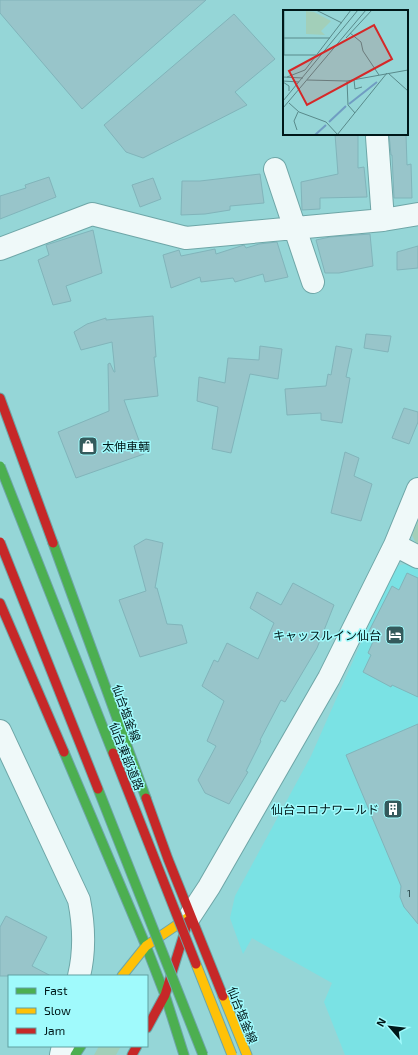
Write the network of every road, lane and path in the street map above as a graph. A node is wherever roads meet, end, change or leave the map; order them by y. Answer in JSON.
{"nodes":[{"id":1,"x":377,"y":137,"type":"dead end"},
{"id":2,"x":275,"y":169,"type":"dead end"},
{"id":3,"x":418,"y":214,"type":"edge"},
{"id":4,"x":383,"y":220,"type":"junction"},
{"id":5,"x":295,"y":228,"type":"junction"},
{"id":6,"x":0,"y":249,"type":"edge"},
{"id":7,"x":313,"y":282,"type":"dead end"},
{"id":8,"x":0,"y":398,"type":"edge"},
{"id":9,"x":0,"y":466,"type":"edge"},
{"id":10,"x":418,"y":489,"type":"edge"},
{"id":11,"x":0,"y":542,"type":"edge"},
{"id":12,"x":396,"y":545,"type":"junction"},
{"id":13,"x":418,"y":556,"type":"edge"},
{"id":14,"x":0,"y":603,"type":"edge"},
{"id":15,"x":0,"y":731,"type":"edge"},
{"id":16,"x":190,"y":916,"type":"junction"},
{"id":17,"x":146,"y":946,"type":"junction"},
{"id":18,"x":79,"y":975,"type":"edge"},
{"id":19,"x":123,"y":975,"type":"edge"},
{"id":20,"x":165,"y":995,"type":"junction"},
{"id":21,"x":148,"y":1026,"type":"edge"},
{"id":22,"x":184,"y":1055,"type":"edge"},
{"id":23,"x":202,"y":1055,"type":"edge"},
{"id":24,"x":232,"y":1055,"type":"edge"},
{"id":25,"x":247,"y":1055,"type":"edge"}],
"edges":[{"from":1,"to":4,"type":"street"},
{"from":2,"to":5,"type":"street"},
{"from":3,"to":4,"type":"street"},
{"from":4,"to":5,"type":"street"},
{"from":5,"to":6,"type":"street"},
{"from":5,"to":7,"type":"street"},
{"from":8,"to":16,"type":"main road","name":"仙台塩釜線"},
{"from":9,"to":24,"type":"main road","name":"仙台東部道路","bridge":true},
{"from":10,"to":12,"type":"street"},
{"from":11,"to":23,"type":"main road","bridge":true},
{"from":12,"to":13,"type":"street"},
{"from":12,"to":16,"type":"street"},
{"from":14,"to":17,"type":"main road"},
{"from":15,"to":18,"type":"street"},
{"from":16,"to":17,"type":"main road"},
{"from":16,"to":20,"type":"main road"},
{"from":16,"to":25,"type":"main road","name":"仙台塩釜線"},
{"from":17,"to":19,"type":"main road"},
{"from":17,"to":20,"type":"main road"},
{"from":20,"to":21,"type":"main road"},
{"from":20,"to":22,"type":"main road"}]}
